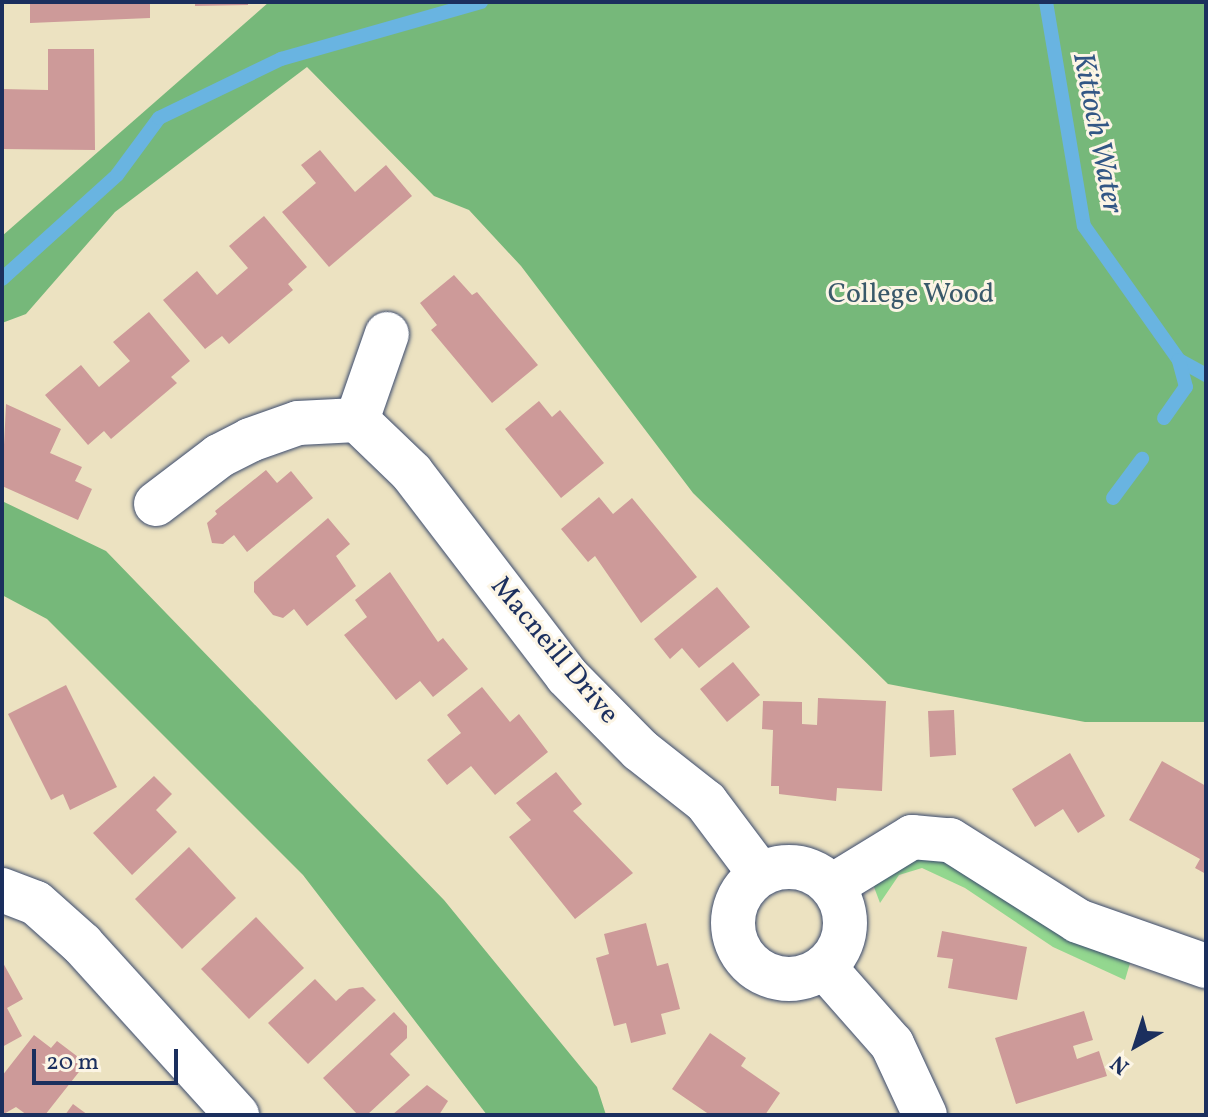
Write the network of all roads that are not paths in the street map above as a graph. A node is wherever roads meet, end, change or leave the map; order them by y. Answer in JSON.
{"nodes":[{"id":1,"x":387,"y":334,"type":"dead end"},
{"id":2,"x":357,"y":420,"type":"junction"},
{"id":3,"x":156,"y":504,"type":"dead end"},
{"id":4,"x":760,"y":874,"type":"junction"},
{"id":5,"x":832,"y":886,"type":"junction"},
{"id":6,"x":2,"y":890,"type":"edge"},
{"id":7,"x":1206,"y":966,"type":"edge"},
{"id":8,"x":824,"y":967,"type":"junction"},
{"id":9,"x":222,"y":1110,"type":"edge"},
{"id":10,"x":925,"y":1115,"type":"edge"}],
"edges":[{"from":1,"to":2,"type":"street"},
{"from":2,"to":3,"type":"street"},
{"from":2,"to":4,"type":"street","name":"Macneill Drive"},
{"from":4,"to":5,"type":"street"},
{"from":4,"to":8,"type":"street"},
{"from":5,"to":7,"type":"street"},
{"from":5,"to":8,"type":"street"},
{"from":6,"to":9,"type":"street"},
{"from":8,"to":10,"type":"street"}]}
